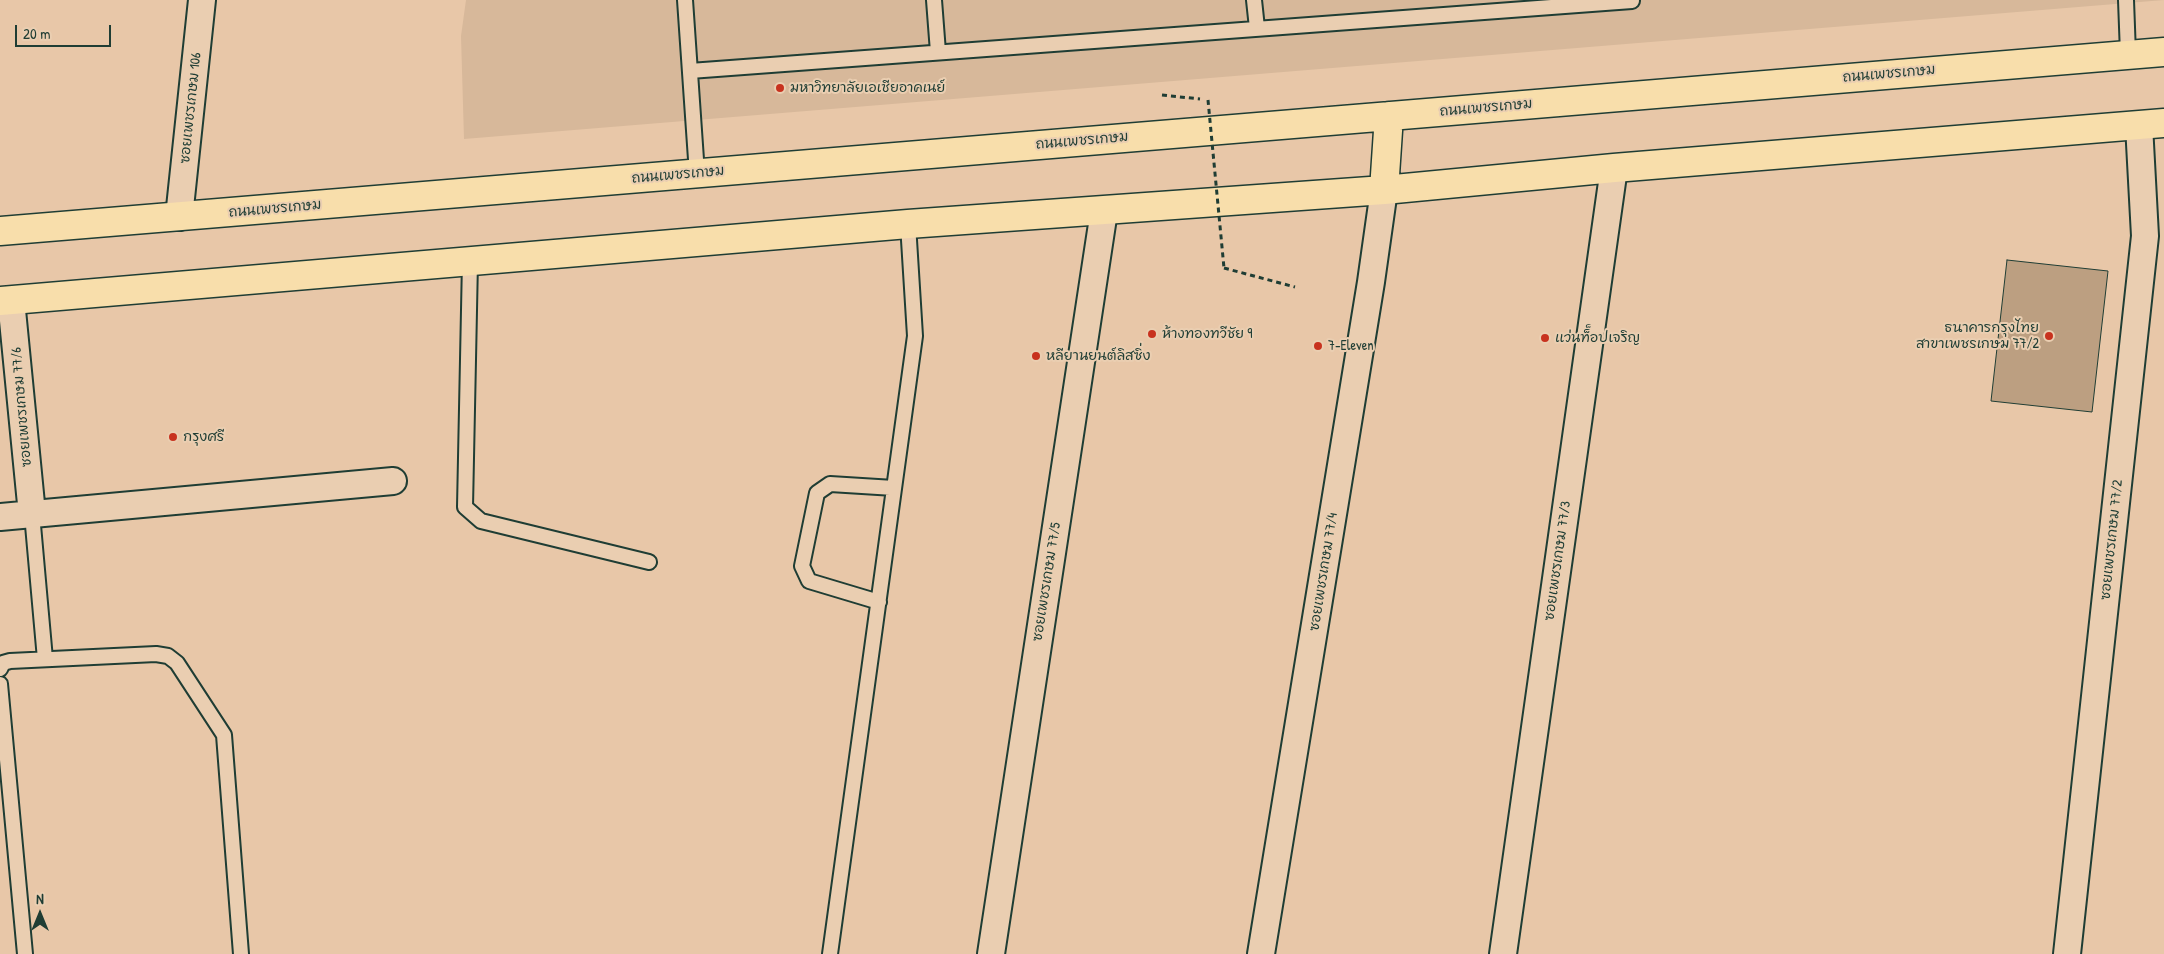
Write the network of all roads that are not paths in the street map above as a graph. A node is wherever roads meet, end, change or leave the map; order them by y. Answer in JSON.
{"nodes":[{"id":1,"x":202,"y":0,"type":"edge"},
{"id":2,"x":685,"y":0,"type":"edge"},
{"id":3,"x":934,"y":0,"type":"edge"},
{"id":4,"x":1254,"y":0,"type":"edge"},
{"id":5,"x":2126,"y":0,"type":"edge"},
{"id":6,"x":1632,"y":1,"type":"edge"},
{"id":7,"x":1257,"y":28,"type":"junction"},
{"id":8,"x":938,"y":52,"type":"junction"},
{"id":9,"x":2164,"y":52,"type":"edge"},
{"id":10,"x":2128,"y":54,"type":"junction"},
{"id":11,"x":690,"y":70,"type":"junction"},
{"id":12,"x":1389,"y":116,"type":"junction"},
{"id":13,"x":2152,"y":124,"type":"edge"},
{"id":14,"x":1614,"y":168,"type":"junction"},
{"id":15,"x":697,"y":174,"type":"junction"},
{"id":16,"x":1384,"y":190,"type":"junction"},
{"id":17,"x":1104,"y":211,"type":"junction"},
{"id":18,"x":179,"y":217,"type":"junction"},
{"id":19,"x":908,"y":224,"type":"junction"},
{"id":20,"x":0,"y":231,"type":"edge"},
{"id":21,"x":470,"y":261,"type":"junction"},
{"id":22,"x":6,"y":300,"type":"edge"},
{"id":23,"x":393,"y":481,"type":"dead end"},
{"id":24,"x":894,"y":488,"type":"junction"},
{"id":25,"x":32,"y":514,"type":"junction"},
{"id":26,"x":0,"y":517,"type":"edge"},
{"id":27,"x":649,"y":562,"type":"dead end"},
{"id":28,"x":879,"y":602,"type":"junction"},
{"id":29,"x":45,"y":659,"type":"junction"},
{"id":30,"x":0,"y":669,"type":"edge"},
{"id":31,"x":0,"y":684,"type":"edge"},
{"id":32,"x":25,"y":954,"type":"edge"},
{"id":33,"x":241,"y":954,"type":"edge"},
{"id":34,"x":830,"y":954,"type":"edge"},
{"id":35,"x":991,"y":954,"type":"edge"},
{"id":36,"x":1261,"y":954,"type":"edge"},
{"id":37,"x":1503,"y":954,"type":"edge"},
{"id":38,"x":2067,"y":954,"type":"edge"}],
"edges":[{"from":1,"to":18,"type":"street","name":"ซอยเพชรเกษม 106"},
{"from":2,"to":11,"type":"lane"},
{"from":3,"to":8,"type":"lane"},
{"from":4,"to":7,"type":"lane"},
{"from":5,"to":10,"type":"lane"},
{"from":6,"to":7,"type":"lane"},
{"from":7,"to":8,"type":"lane"},
{"from":8,"to":11,"type":"lane"},
{"from":9,"to":10,"type":"main road","name":"ถนนเพชรเกษม"},
{"from":10,"to":12,"type":"main road","name":"ถนนเพชรเกษม"},
{"from":11,"to":15,"type":"lane"},
{"from":12,"to":15,"type":"main road","name":"ถนนเพชรเกษม"},
{"from":12,"to":16,"type":"main road"},
{"from":13,"to":14,"type":"main road"},
{"from":13,"to":38,"type":"street","name":"ซอยเพชรเกษม 77/2"},
{"from":14,"to":16,"type":"main road"},
{"from":14,"to":37,"type":"street","name":"ซอยเพชรเกษม 77/3"},
{"from":15,"to":18,"type":"main road","name":"ถนนเพชรเกษม"},
{"from":16,"to":17,"type":"main road"},
{"from":16,"to":36,"type":"street","name":"ซอยเพชรเกษม 77/4"},
{"from":17,"to":19,"type":"main road"},
{"from":17,"to":35,"type":"street","name":"ซอยเพชรเกษม 77/5"},
{"from":18,"to":20,"type":"main road","name":"ถนนเพชรเกษม"},
{"from":19,"to":21,"type":"main road"},
{"from":19,"to":24,"type":"lane"},
{"from":21,"to":22,"type":"main road"},
{"from":21,"to":27,"type":"lane"},
{"from":22,"to":25,"type":"street","name":"ซอยเพชรเกษม 77/6"},
{"from":23,"to":25,"type":"street"},
{"from":24,"to":28,"type":"lane"},
{"from":24,"to":28,"type":"lane"},
{"from":25,"to":26,"type":"street"},
{"from":25,"to":29,"type":"lane"},
{"from":28,"to":34,"type":"lane"},
{"from":29,"to":30,"type":"lane"},
{"from":29,"to":33,"type":"lane"},
{"from":31,"to":32,"type":"lane"}]}
